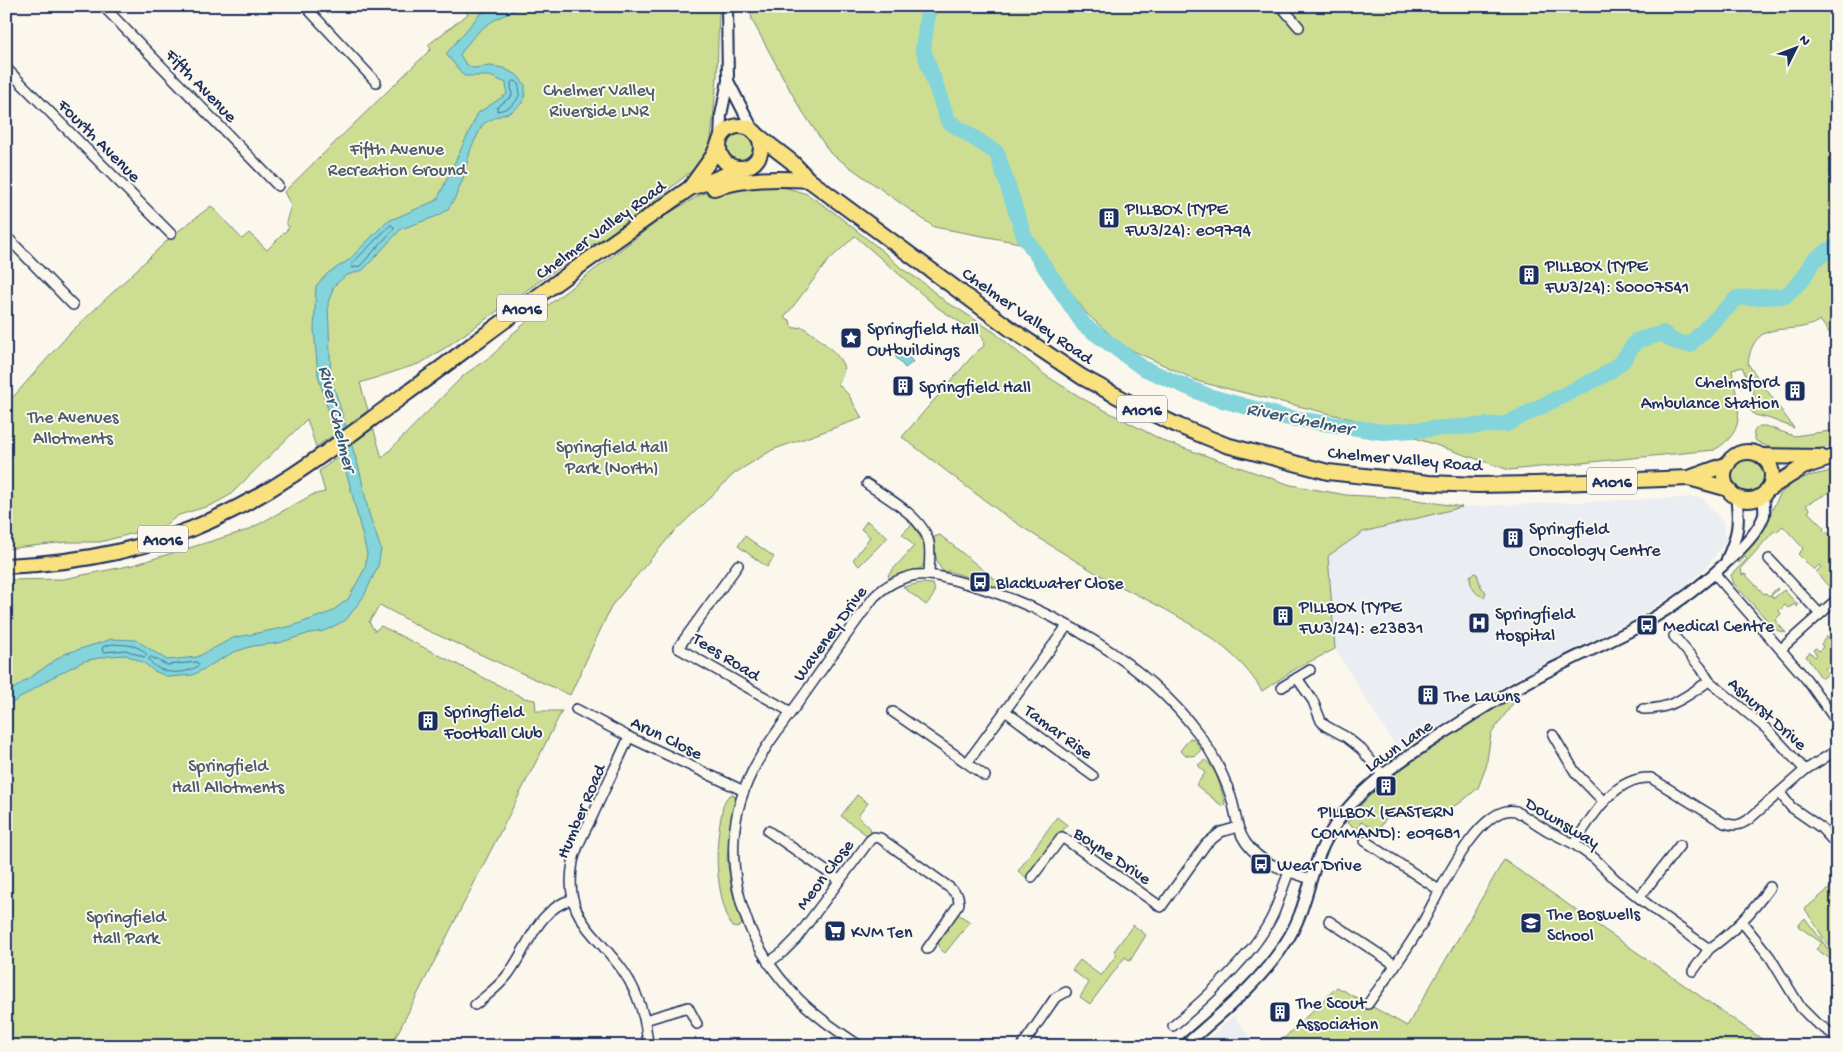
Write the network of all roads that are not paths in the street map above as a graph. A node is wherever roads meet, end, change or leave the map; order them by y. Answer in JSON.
{"nodes":[{"id":1,"x":103,"y":6,"type":"edge"},
{"id":2,"x":305,"y":6,"type":"edge"},
{"id":3,"x":727,"y":6,"type":"edge"},
{"id":4,"x":1281,"y":6,"type":"edge"},
{"id":5,"x":1299,"y":27,"type":"dead end"},
{"id":6,"x":6,"y":68,"type":"edge"},
{"id":7,"x":728,"y":81,"type":"junction"},
{"id":8,"x":376,"y":82,"type":"dead end"},
{"id":9,"x":755,"y":133,"type":"junction"},
{"id":10,"x":720,"y":142,"type":"junction"},
{"id":11,"x":744,"y":168,"type":"junction"},
{"id":12,"x":809,"y":180,"type":"junction"},
{"id":13,"x":278,"y":186,"type":"dead end"},
{"id":14,"x":690,"y":188,"type":"junction"},
{"id":15,"x":661,"y":208,"type":"junction"},
{"id":16,"x":171,"y":234,"type":"dead end"},
{"id":17,"x":6,"y":236,"type":"edge"},
{"id":18,"x":73,"y":305,"type":"dead end"},
{"id":19,"x":1761,"y":456,"type":"junction"},
{"id":20,"x":1833,"y":457,"type":"edge"},
{"id":21,"x":1728,"y":464,"type":"junction"},
{"id":22,"x":1689,"y":478,"type":"junction"},
{"id":23,"x":867,"y":484,"type":"dead end"},
{"id":24,"x":1765,"y":492,"type":"junction"},
{"id":25,"x":1732,"y":493,"type":"junction"},
{"id":26,"x":1770,"y":559,"type":"dead end"},
{"id":27,"x":1724,"y":564,"type":"junction"},
{"id":28,"x":738,"y":565,"type":"dead end"},
{"id":29,"x":6,"y":566,"type":"edge"},
{"id":30,"x":1715,"y":574,"type":"junction"},
{"id":31,"x":929,"y":575,"type":"junction"},
{"id":32,"x":1837,"y":599,"type":"edge"},
{"id":33,"x":1820,"y":614,"type":"junction"},
{"id":34,"x":1067,"y":626,"type":"junction"},
{"id":35,"x":1674,"y":636,"type":"dead end"},
{"id":36,"x":1781,"y":649,"type":"junction"},
{"id":37,"x":1310,"y":670,"type":"dead end"},
{"id":38,"x":1297,"y":678,"type":"junction"},
{"id":39,"x":1709,"y":681,"type":"junction"},
{"id":40,"x":1282,"y":687,"type":"dead end"},
{"id":41,"x":576,"y":709,"type":"dead end"},
{"id":42,"x":1643,"y":709,"type":"dead end"},
{"id":43,"x":791,"y":712,"type":"junction"},
{"id":44,"x":893,"y":712,"type":"dead end"},
{"id":45,"x":1005,"y":712,"type":"junction"},
{"id":46,"x":1837,"y":722,"type":"edge"},
{"id":47,"x":1553,"y":735,"type":"dead end"},
{"id":48,"x":630,"y":738,"type":"junction"},
{"id":49,"x":1837,"y":750,"type":"edge"},
{"id":50,"x":967,"y":763,"type":"junction"},
{"id":51,"x":1805,"y":770,"type":"junction"},
{"id":52,"x":1382,"y":774,"type":"junction"},
{"id":53,"x":985,"y":776,"type":"dead end"},
{"id":54,"x":1093,"y":776,"type":"dead end"},
{"id":55,"x":744,"y":791,"type":"junction"},
{"id":56,"x":1780,"y":793,"type":"junction"},
{"id":57,"x":1604,"y":802,"type":"junction"},
{"id":58,"x":1238,"y":827,"type":"junction"},
{"id":59,"x":768,"y":832,"type":"dead end"},
{"id":60,"x":1365,"y":841,"type":"dead end"},
{"id":61,"x":1574,"y":844,"type":"junction"},
{"id":62,"x":1836,"y":844,"type":"edge"},
{"id":63,"x":1680,"y":845,"type":"dead end"},
{"id":64,"x":1289,"y":872,"type":"junction"},
{"id":65,"x":1032,"y":878,"type":"dead end"},
{"id":66,"x":1311,"y":879,"type":"junction"},
{"id":67,"x":838,"y":880,"type":"junction"},
{"id":68,"x":1770,"y":887,"type":"dead end"},
{"id":69,"x":1439,"y":890,"type":"junction"},
{"id":70,"x":1639,"y":898,"type":"junction"},
{"id":71,"x":573,"y":899,"type":"junction"},
{"id":72,"x":1329,"y":921,"type":"dead end"},
{"id":73,"x":1742,"y":922,"type":"junction"},
{"id":74,"x":927,"y":949,"type":"dead end"},
{"id":75,"x":1708,"y":949,"type":"junction"},
{"id":76,"x":768,"y":963,"type":"junction"},
{"id":77,"x":1394,"y":964,"type":"junction"},
{"id":78,"x":1693,"y":971,"type":"dead end"},
{"id":79,"x":1066,"y":992,"type":"dead end"},
{"id":80,"x":1368,"y":1004,"type":"dead end"},
{"id":81,"x":475,"y":1005,"type":"dead end"},
{"id":82,"x":645,"y":1020,"type":"junction"},
{"id":83,"x":697,"y":1024,"type":"dead end"},
{"id":84,"x":1173,"y":1026,"type":"dead end"},
{"id":85,"x":1837,"y":1037,"type":"edge"},
{"id":86,"x":648,"y":1046,"type":"edge"},
{"id":87,"x":860,"y":1046,"type":"edge"},
{"id":88,"x":1022,"y":1046,"type":"edge"},
{"id":89,"x":1184,"y":1046,"type":"edge"}],
"edges":[{"from":1,"to":13,"type":"street","name":"Fifth Avenue"},
{"from":2,"to":8,"type":"street"},
{"from":3,"to":7,"type":"street"},
{"from":4,"to":5,"type":"street"},
{"from":6,"to":16,"type":"street","name":"Fourth Avenue"},
{"from":7,"to":9,"type":"street"},
{"from":7,"to":10,"type":"street"},
{"from":9,"to":10,"type":"main road"},
{"from":9,"to":11,"type":"main road"},
{"from":9,"to":12,"type":"main road","name":"Chelmer Valley Road","number":"A1016"},
{"from":10,"to":11,"type":"main road"},
{"from":10,"to":14,"type":"main road","name":"Chelmer Valley Road","number":"A1016"},
{"from":11,"to":12,"type":"main road","name":"Chelmer Valley Road","number":"A1016"},
{"from":11,"to":14,"type":"main road","name":"Chelmer Valley Road","number":"A1016"},
{"from":12,"to":15,"type":"main road","number":"A1016"},
{"from":12,"to":22,"type":"main road","name":"Chelmer Valley Road","number":"A1016"},
{"from":14,"to":15,"type":"main road","name":"Chelmer Valley Road","number":"A1016"},
{"from":15,"to":29,"type":"main road","name":"Chelmer Valley Road","number":"A1016"},
{"from":17,"to":18,"type":"street"},
{"from":19,"to":20,"type":"main road","number":"A1016"},
{"from":19,"to":21,"type":"main road","number":"A1016"},
{"from":19,"to":24,"type":"main road"},
{"from":20,"to":24,"type":"main road","number":"A1016"},
{"from":21,"to":22,"type":"main road","name":"Chelmer Valley Road","number":"A1016"},
{"from":21,"to":25,"type":"main road"},
{"from":22,"to":25,"type":"main road","name":"Chelmer Valley Road","number":"A1016"},
{"from":23,"to":31,"type":"street"},
{"from":24,"to":25,"type":"main road","number":"A1016"},
{"from":24,"to":27,"type":"street","name":"Lawn Lane"},
{"from":25,"to":27,"type":"street","name":"Lawn Lane"},
{"from":26,"to":33,"type":"street"},
{"from":27,"to":30,"type":"street","name":"Lawn Lane"},
{"from":28,"to":43,"type":"street","name":"Tees Road"},
{"from":30,"to":36,"type":"street"},
{"from":30,"to":52,"type":"street","name":"Lawn Lane"},
{"from":31,"to":34,"type":"street","name":"Waveney Drive"},
{"from":31,"to":43,"type":"street","name":"Waveney Drive"},
{"from":32,"to":33,"type":"street"},
{"from":33,"to":36,"type":"street"},
{"from":34,"to":45,"type":"street","name":"Tamar Rise"},
{"from":34,"to":58,"type":"street","name":"Waveney Drive"},
{"from":35,"to":39,"type":"street","name":"Ashurst Drive"},
{"from":36,"to":46,"type":"street"},
{"from":37,"to":38,"type":"street"},
{"from":38,"to":40,"type":"street"},
{"from":38,"to":52,"type":"street"},
{"from":39,"to":42,"type":"street","name":"Ashurst Drive"},
{"from":39,"to":51,"type":"street","name":"Ashurst Drive"},
{"from":41,"to":48,"type":"street","name":"Arun Close"},
{"from":43,"to":55,"type":"street","name":"Waveney Drive"},
{"from":44,"to":50,"type":"street"},
{"from":45,"to":50,"type":"street","name":"Tamar Rise"},
{"from":45,"to":54,"type":"street","name":"Tamar Rise"},
{"from":47,"to":57,"type":"street"},
{"from":48,"to":55,"type":"street","name":"Arun Close"},
{"from":48,"to":71,"type":"street","name":"Humber Road"},
{"from":49,"to":51,"type":"street"},
{"from":50,"to":53,"type":"street"},
{"from":51,"to":56,"type":"street"},
{"from":52,"to":66,"type":"street","name":"Lawn Lane"},
{"from":55,"to":76,"type":"street","name":"Waveney Drive"},
{"from":56,"to":57,"type":"street"},
{"from":56,"to":62,"type":"street"},
{"from":57,"to":61,"type":"street"},
{"from":58,"to":64,"type":"street","name":"Waveney Drive"},
{"from":58,"to":65,"type":"street","name":"Boyne Drive"},
{"from":59,"to":67,"type":"street"},
{"from":60,"to":69,"type":"street"},
{"from":61,"to":69,"type":"street","name":"Downsway"},
{"from":61,"to":70,"type":"street","name":"Downsway"},
{"from":63,"to":70,"type":"street"},
{"from":64,"to":66,"type":"street","name":"Waveney Drive"},
{"from":64,"to":84,"type":"street"},
{"from":66,"to":89,"type":"street","name":"Lawn Lane"},
{"from":67,"to":74,"type":"street","name":"Meon Close"},
{"from":67,"to":76,"type":"street","name":"Meon Close"},
{"from":68,"to":73,"type":"street"},
{"from":69,"to":77,"type":"street","name":"Downsway"},
{"from":70,"to":75,"type":"street","name":"Downsway"},
{"from":71,"to":81,"type":"street"},
{"from":71,"to":82,"type":"street","name":"Humber Road"},
{"from":72,"to":77,"type":"street"},
{"from":73,"to":75,"type":"street"},
{"from":73,"to":85,"type":"street"},
{"from":75,"to":78,"type":"street"},
{"from":76,"to":87,"type":"street","name":"Waveney Drive"},
{"from":77,"to":80,"type":"street","name":"Downsway"},
{"from":79,"to":88,"type":"street"},
{"from":82,"to":83,"type":"street"},
{"from":82,"to":86,"type":"street","name":"Humber Road"}]}
